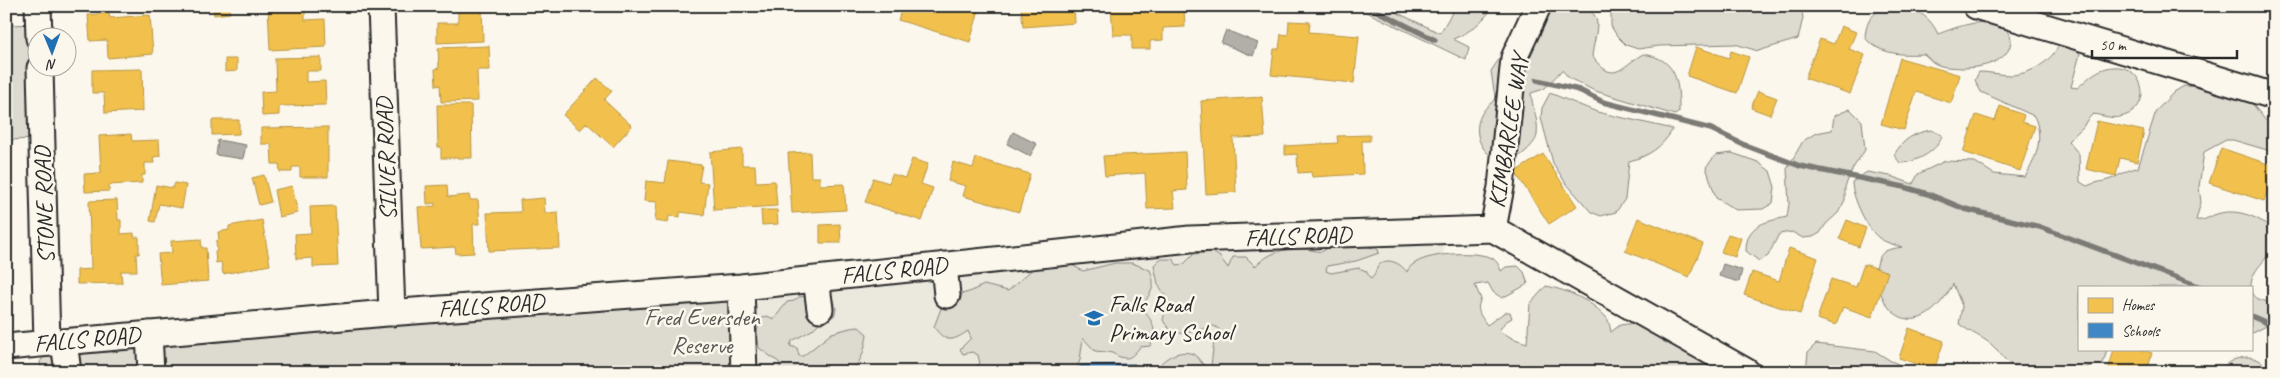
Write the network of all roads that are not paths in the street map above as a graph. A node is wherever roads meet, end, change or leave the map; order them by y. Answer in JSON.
{"nodes":[{"id":1,"x":38,"y":6,"type":"edge"},
{"id":2,"x":381,"y":6,"type":"edge"},
{"id":3,"x":1538,"y":6,"type":"edge"},
{"id":4,"x":1976,"y":6,"type":"edge"},
{"id":5,"x":39,"y":28,"type":"edge"},
{"id":6,"x":41,"y":78,"type":"edge"},
{"id":7,"x":2274,"y":96,"type":"edge"},
{"id":8,"x":1493,"y":230,"type":"junction"},
{"id":9,"x":944,"y":265,"type":"junction"},
{"id":10,"x":816,"y":279,"type":"junction"},
{"id":11,"x":741,"y":287,"type":"junction"},
{"id":12,"x":947,"y":295,"type":"dead end"},
{"id":13,"x":820,"y":309,"type":"dead end"},
{"id":14,"x":392,"y":313,"type":"junction"},
{"id":15,"x":149,"y":334,"type":"junction"},
{"id":16,"x":56,"y":342,"type":"junction"},
{"id":17,"x":6,"y":347,"type":"edge"},
{"id":18,"x":68,"y":372,"type":"edge"},
{"id":19,"x":152,"y":372,"type":"edge"},
{"id":20,"x":744,"y":372,"type":"edge"},
{"id":21,"x":1747,"y":372,"type":"edge"}],
"edges":[{"from":1,"to":5,"type":"street"},
{"from":2,"to":14,"type":"street","name":"SILVER ROAD"},
{"from":3,"to":8,"type":"street","name":"KIMBARLEE WAY"},
{"from":4,"to":7,"type":"street"},
{"from":6,"to":16,"type":"street","name":"STONE ROAD"},
{"from":8,"to":9,"type":"street","name":"FALLS ROAD"},
{"from":8,"to":21,"type":"street"},
{"from":9,"to":10,"type":"street","name":"FALLS ROAD"},
{"from":9,"to":12,"type":"street"},
{"from":10,"to":11,"type":"street","name":"FALLS ROAD"},
{"from":10,"to":13,"type":"street"},
{"from":11,"to":14,"type":"street","name":"FALLS ROAD"},
{"from":11,"to":20,"type":"street"},
{"from":14,"to":15,"type":"street","name":"FALLS ROAD"},
{"from":15,"to":16,"type":"street","name":"FALLS ROAD"},
{"from":15,"to":19,"type":"street"},
{"from":16,"to":17,"type":"street","name":"FALLS ROAD"},
{"from":16,"to":18,"type":"street","name":"STONE ROAD"}]}
